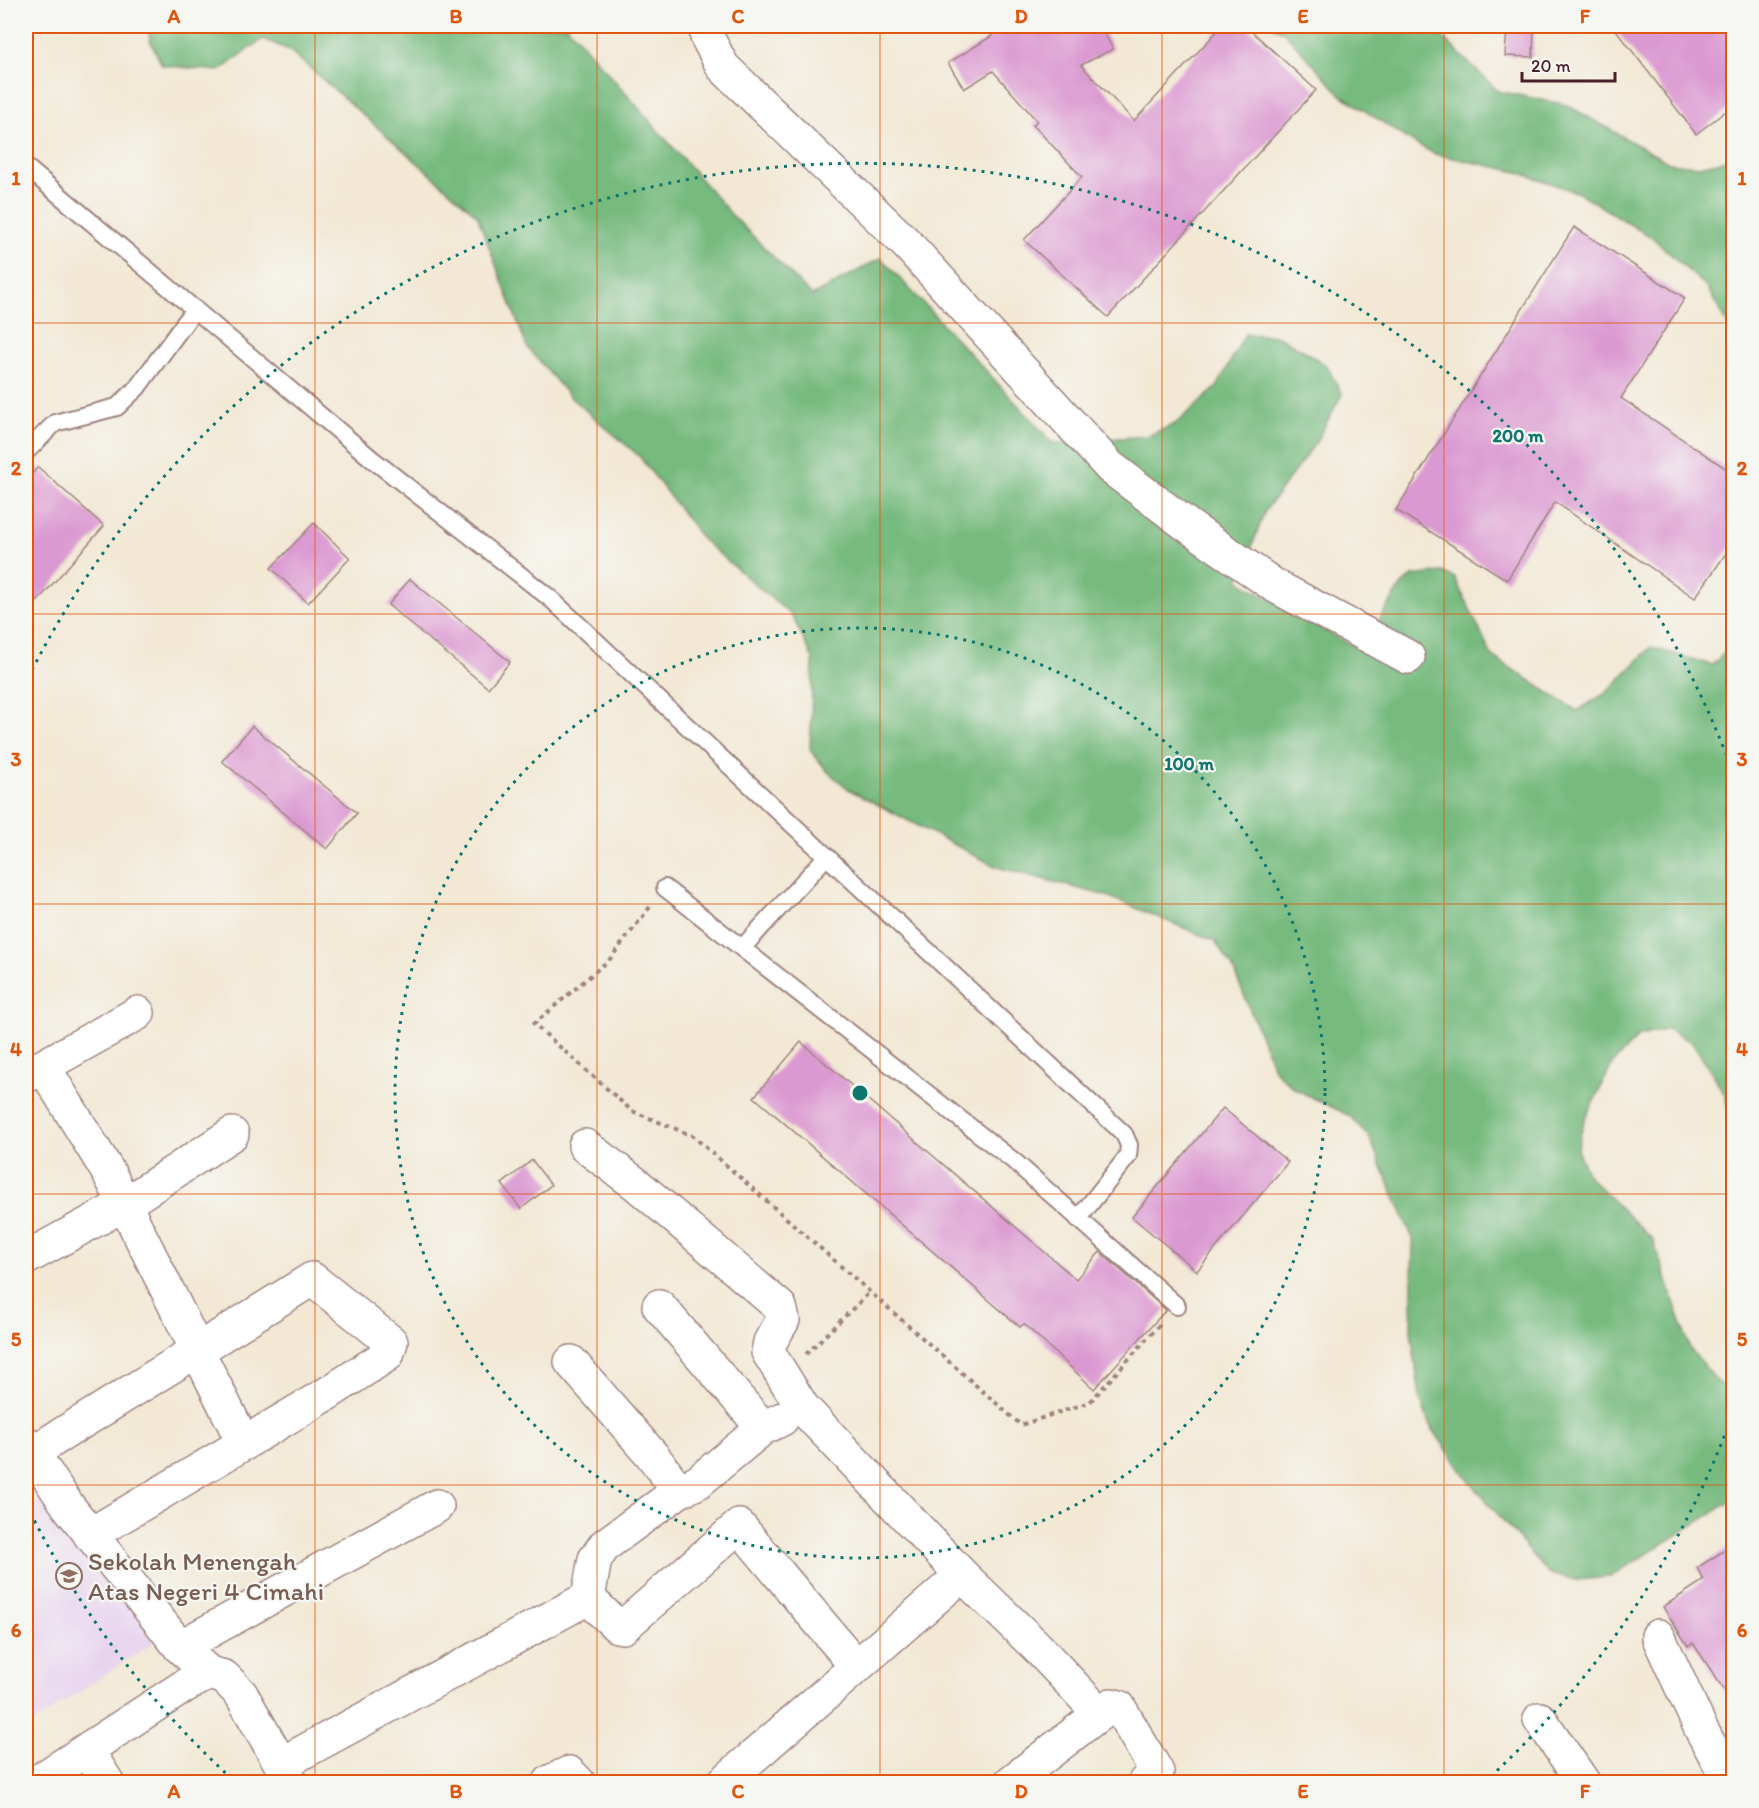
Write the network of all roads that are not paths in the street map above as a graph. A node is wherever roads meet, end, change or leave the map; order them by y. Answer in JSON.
{"nodes":[{"id":1,"x":705,"y":26,"type":"edge"},
{"id":2,"x":26,"y":167,"type":"edge"},
{"id":3,"x":195,"y":309,"type":"junction"},
{"id":4,"x":26,"y":452,"type":"edge"},
{"id":5,"x":1408,"y":657,"type":"dead end"},
{"id":6,"x":826,"y":857,"type":"junction"},
{"id":7,"x":665,"y":888,"type":"road end"},
{"id":8,"x":742,"y":948,"type":"junction"},
{"id":9,"x":138,"y":1013,"type":"dead end"},
{"id":10,"x":34,"y":1071,"type":"edge"},
{"id":11,"x":232,"y":1134,"type":"dead end"},
{"id":12,"x":585,"y":1146,"type":"dead end"},
{"id":13,"x":125,"y":1204,"type":"junction"},
{"id":14,"x":1078,"y":1219,"type":"junction"},
{"id":15,"x":26,"y":1258,"type":"edge"},
{"id":16,"x":659,"y":1306,"type":"dead end"},
{"id":17,"x":1177,"y":1306,"type":"road end"},
{"id":18,"x":197,"y":1352,"type":"junction"},
{"id":19,"x":572,"y":1362,"type":"dead end"},
{"id":20,"x":803,"y":1408,"type":"junction"},
{"id":21,"x":763,"y":1428,"type":"junction"},
{"id":22,"x":244,"y":1444,"type":"junction"},
{"id":23,"x":29,"y":1448,"type":"edge"},
{"id":24,"x":679,"y":1491,"type":"junction"},
{"id":25,"x":437,"y":1506,"type":"dead end"},
{"id":26,"x":90,"y":1534,"type":"junction"},
{"id":27,"x":962,"y":1575,"type":"junction"},
{"id":28,"x":588,"y":1598,"type":"junction"},
{"id":29,"x":1658,"y":1636,"type":"dead end"},
{"id":30,"x":180,"y":1647,"type":"junction"},
{"id":31,"x":857,"y":1667,"type":"junction"},
{"id":32,"x":209,"y":1673,"type":"junction"},
{"id":33,"x":1100,"y":1714,"type":"junction"},
{"id":34,"x":1540,"y":1719,"type":"dead end"},
{"id":35,"x":87,"y":1750,"type":"junction"},
{"id":36,"x":286,"y":1773,"type":"edge"},
{"id":37,"x":1155,"y":1779,"type":"edge"},
{"id":38,"x":37,"y":1782,"type":"edge"},
{"id":39,"x":107,"y":1782,"type":"edge"},
{"id":40,"x":550,"y":1782,"type":"edge"},
{"id":41,"x":578,"y":1782,"type":"edge"},
{"id":42,"x":724,"y":1782,"type":"edge"},
{"id":43,"x":1011,"y":1782,"type":"edge"},
{"id":44,"x":1583,"y":1782,"type":"edge"},
{"id":45,"x":1730,"y":1782,"type":"edge"}],
"edges":[{"from":1,"to":5,"type":"street"},
{"from":2,"to":3,"type":"lane"},
{"from":3,"to":4,"type":"lane"},
{"from":3,"to":6,"type":"lane"},
{"from":6,"to":8,"type":"lane"},
{"from":6,"to":14,"type":"lane"},
{"from":7,"to":8,"type":"lane"},
{"from":8,"to":14,"type":"lane"},
{"from":9,"to":10,"type":"street"},
{"from":10,"to":13,"type":"street"},
{"from":11,"to":13,"type":"street"},
{"from":12,"to":20,"type":"street"},
{"from":13,"to":15,"type":"street"},
{"from":13,"to":18,"type":"street"},
{"from":14,"to":17,"type":"lane"},
{"from":16,"to":21,"type":"street"},
{"from":18,"to":22,"type":"street"},
{"from":18,"to":22,"type":"street"},
{"from":18,"to":23,"type":"street"},
{"from":19,"to":24,"type":"street"},
{"from":20,"to":21,"type":"street"},
{"from":20,"to":27,"type":"street"},
{"from":21,"to":24,"type":"street"},
{"from":22,"to":26,"type":"street"},
{"from":23,"to":26,"type":"street"},
{"from":24,"to":28,"type":"street"},
{"from":25,"to":30,"type":"street"},
{"from":26,"to":30,"type":"street"},
{"from":27,"to":31,"type":"street"},
{"from":27,"to":33,"type":"street"},
{"from":28,"to":31,"type":"street"},
{"from":28,"to":36,"type":"street"},
{"from":29,"to":45,"type":"street"},
{"from":30,"to":32,"type":"street"},
{"from":31,"to":42,"type":"street"},
{"from":32,"to":35,"type":"street"},
{"from":32,"to":36,"type":"street"},
{"from":33,"to":37,"type":"street"},
{"from":33,"to":43,"type":"street"},
{"from":34,"to":44,"type":"street"},
{"from":35,"to":38,"type":"street"},
{"from":35,"to":39,"type":"street"},
{"from":40,"to":41,"type":"street"}]}
